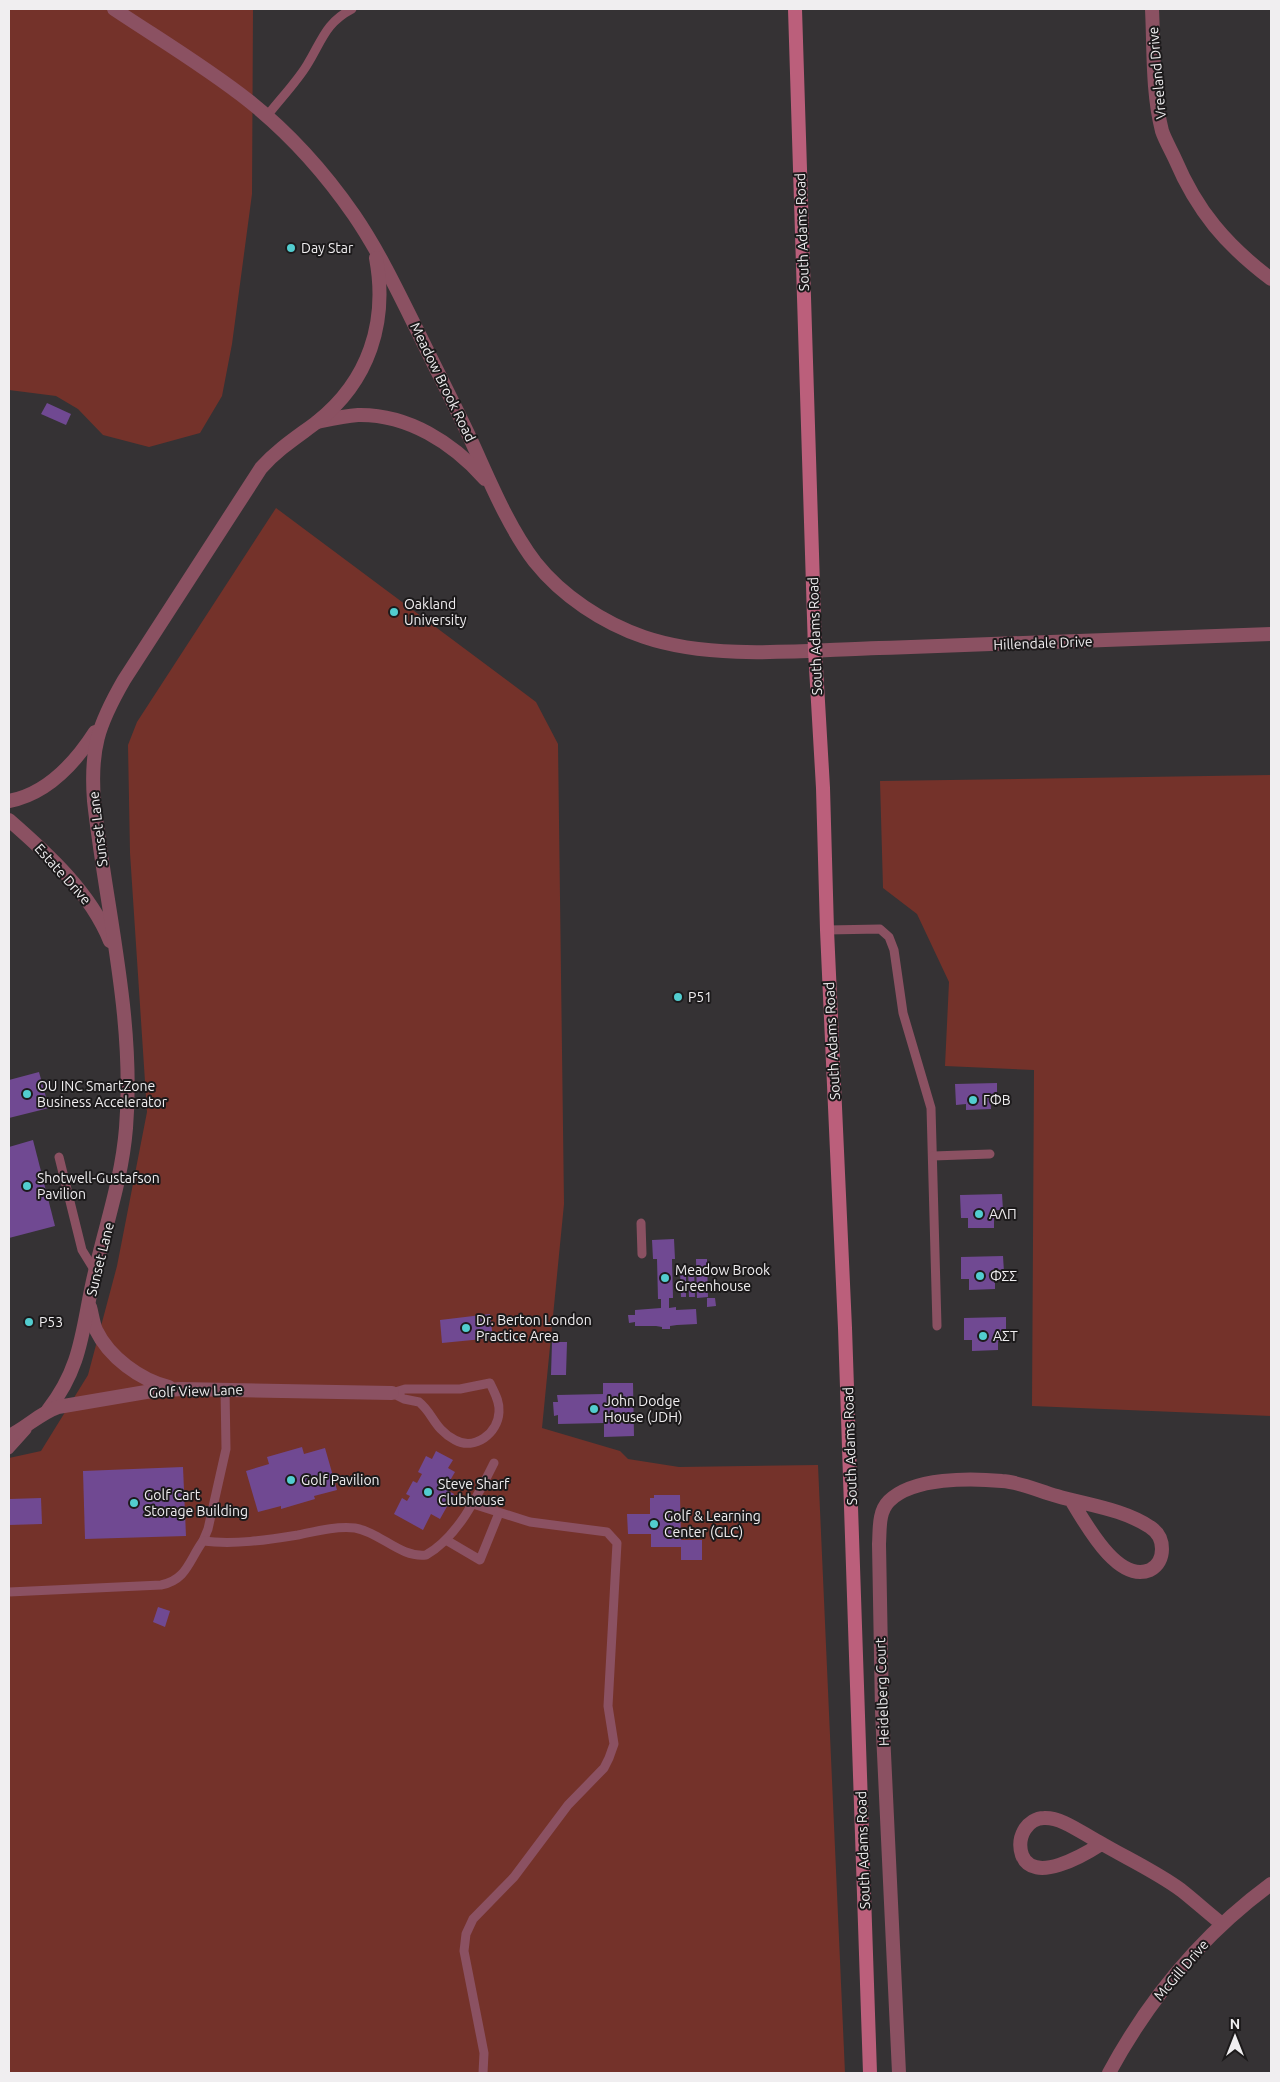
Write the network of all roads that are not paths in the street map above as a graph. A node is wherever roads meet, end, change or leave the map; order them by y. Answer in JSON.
{"nodes":[{"id":1,"x":114,"y":9,"type":"edge"},
{"id":2,"x":352,"y":9,"type":"edge"},
{"id":3,"x":795,"y":9,"type":"edge"},
{"id":4,"x":1152,"y":9,"type":"edge"},
{"id":5,"x":267,"y":116,"type":"junction"},
{"id":6,"x":373,"y":245,"type":"junction"},
{"id":7,"x":1271,"y":279,"type":"edge"},
{"id":8,"x":316,"y":422,"type":"junction"},
{"id":9,"x":495,"y":491,"type":"junction"},
{"id":10,"x":1271,"y":634,"type":"edge"},
{"id":11,"x":815,"y":650,"type":"junction"},
{"id":12,"x":102,"y":721,"type":"junction"},
{"id":13,"x":9,"y":801,"type":"edge"},
{"id":14,"x":9,"y":820,"type":"edge"},
{"id":15,"x":827,"y":930,"type":"junction"},
{"id":16,"x":118,"y":964,"type":"junction"},
{"id":17,"x":990,"y":1154,"type":"dead end"},
{"id":18,"x":934,"y":1156,"type":"junction"},
{"id":19,"x":59,"y":1157,"type":"dead end"},
{"id":20,"x":641,"y":1223,"type":"dead end"},
{"id":21,"x":642,"y":1254,"type":"dead end"},
{"id":22,"x":95,"y":1271,"type":"junction"},
{"id":23,"x":89,"y":1304,"type":"junction"},
{"id":24,"x":937,"y":1326,"type":"dead end"},
{"id":25,"x":181,"y":1389,"type":"junction"},
{"id":26,"x":225,"y":1389,"type":"junction"},
{"id":27,"x":392,"y":1393,"type":"junction"},
{"id":28,"x":48,"y":1410,"type":"junction"},
{"id":29,"x":36,"y":1420,"type":"junction"},
{"id":30,"x":9,"y":1436,"type":"edge"},
{"id":31,"x":9,"y":1450,"type":"edge"},
{"id":32,"x":494,"y":1463,"type":"dead end"},
{"id":33,"x":1070,"y":1500,"type":"junction"},
{"id":34,"x":473,"y":1504,"type":"junction"},
{"id":35,"x":499,"y":1513,"type":"junction"},
{"id":36,"x":203,"y":1540,"type":"junction"},
{"id":37,"x":446,"y":1540,"type":"junction"},
{"id":38,"x":9,"y":1592,"type":"edge"},
{"id":39,"x":1101,"y":1844,"type":"junction"},
{"id":40,"x":1271,"y":1884,"type":"edge"},
{"id":41,"x":1222,"y":1924,"type":"junction"},
{"id":42,"x":483,"y":2073,"type":"edge"},
{"id":43,"x":870,"y":2073,"type":"edge"},
{"id":44,"x":899,"y":2073,"type":"edge"},
{"id":45,"x":1109,"y":2073,"type":"edge"}],
"edges":[{"from":1,"to":5,"type":"street","name":"Meadow Brook Road"},
{"from":2,"to":5,"type":"lane"},
{"from":3,"to":11,"type":"main road","name":"South Adams Road"},
{"from":4,"to":7,"type":"street","name":"Vreeland Drive"},
{"from":5,"to":6,"type":"street","name":"Meadow Brook Road"},
{"from":6,"to":8,"type":"street","name":"Sunset Lane"},
{"from":6,"to":9,"type":"street","name":"Meadow Brook Road"},
{"from":8,"to":9,"type":"street","name":"Sunset Lane"},
{"from":8,"to":12,"type":"street","name":"Sunset Lane"},
{"from":9,"to":11,"type":"street","name":"Meadow Brook Road"},
{"from":10,"to":11,"type":"street","name":"Hillendale Drive"},
{"from":11,"to":15,"type":"main road","name":"South Adams Road"},
{"from":12,"to":13,"type":"street"},
{"from":12,"to":16,"type":"street","name":"Sunset Lane"},
{"from":14,"to":16,"type":"street","name":"Estate Drive"},
{"from":15,"to":18,"type":"lane"},
{"from":15,"to":43,"type":"main road","name":"South Adams Road"},
{"from":16,"to":22,"type":"street","name":"Sunset Lane"},
{"from":17,"to":18,"type":"lane"},
{"from":18,"to":24,"type":"lane"},
{"from":19,"to":22,"type":"lane"},
{"from":20,"to":21,"type":"lane"},
{"from":22,"to":23,"type":"street","name":"Sunset Lane"},
{"from":23,"to":25,"type":"street","name":"Sunset Lane"},
{"from":23,"to":28,"type":"street","name":"Sunset Lane"},
{"from":25,"to":26,"type":"street","name":"Golf View Lane"},
{"from":25,"to":28,"type":"street","name":"Golf View Lane"},
{"from":26,"to":27,"type":"street","name":"Golf View Lane"},
{"from":26,"to":36,"type":"lane"},
{"from":27,"to":27,"type":"lane"},
{"from":28,"to":29,"type":"street","name":"Golf View Lane"},
{"from":29,"to":30,"type":"street","name":"Golf View Lane"},
{"from":29,"to":31,"type":"lane"},
{"from":32,"to":34,"type":"lane"},
{"from":33,"to":33,"type":"street","name":"Heidelberg Court"},
{"from":33,"to":44,"type":"street","name":"Heidelberg Court"},
{"from":34,"to":35,"type":"lane"},
{"from":34,"to":37,"type":"lane"},
{"from":35,"to":37,"type":"lane"},
{"from":35,"to":42,"type":"lane"},
{"from":36,"to":37,"type":"lane"},
{"from":36,"to":38,"type":"lane"},
{"from":39,"to":39,"type":"street"},
{"from":39,"to":41,"type":"street"},
{"from":40,"to":41,"type":"street","name":"McGill Drive"},
{"from":41,"to":45,"type":"street","name":"McGill Drive"}]}
